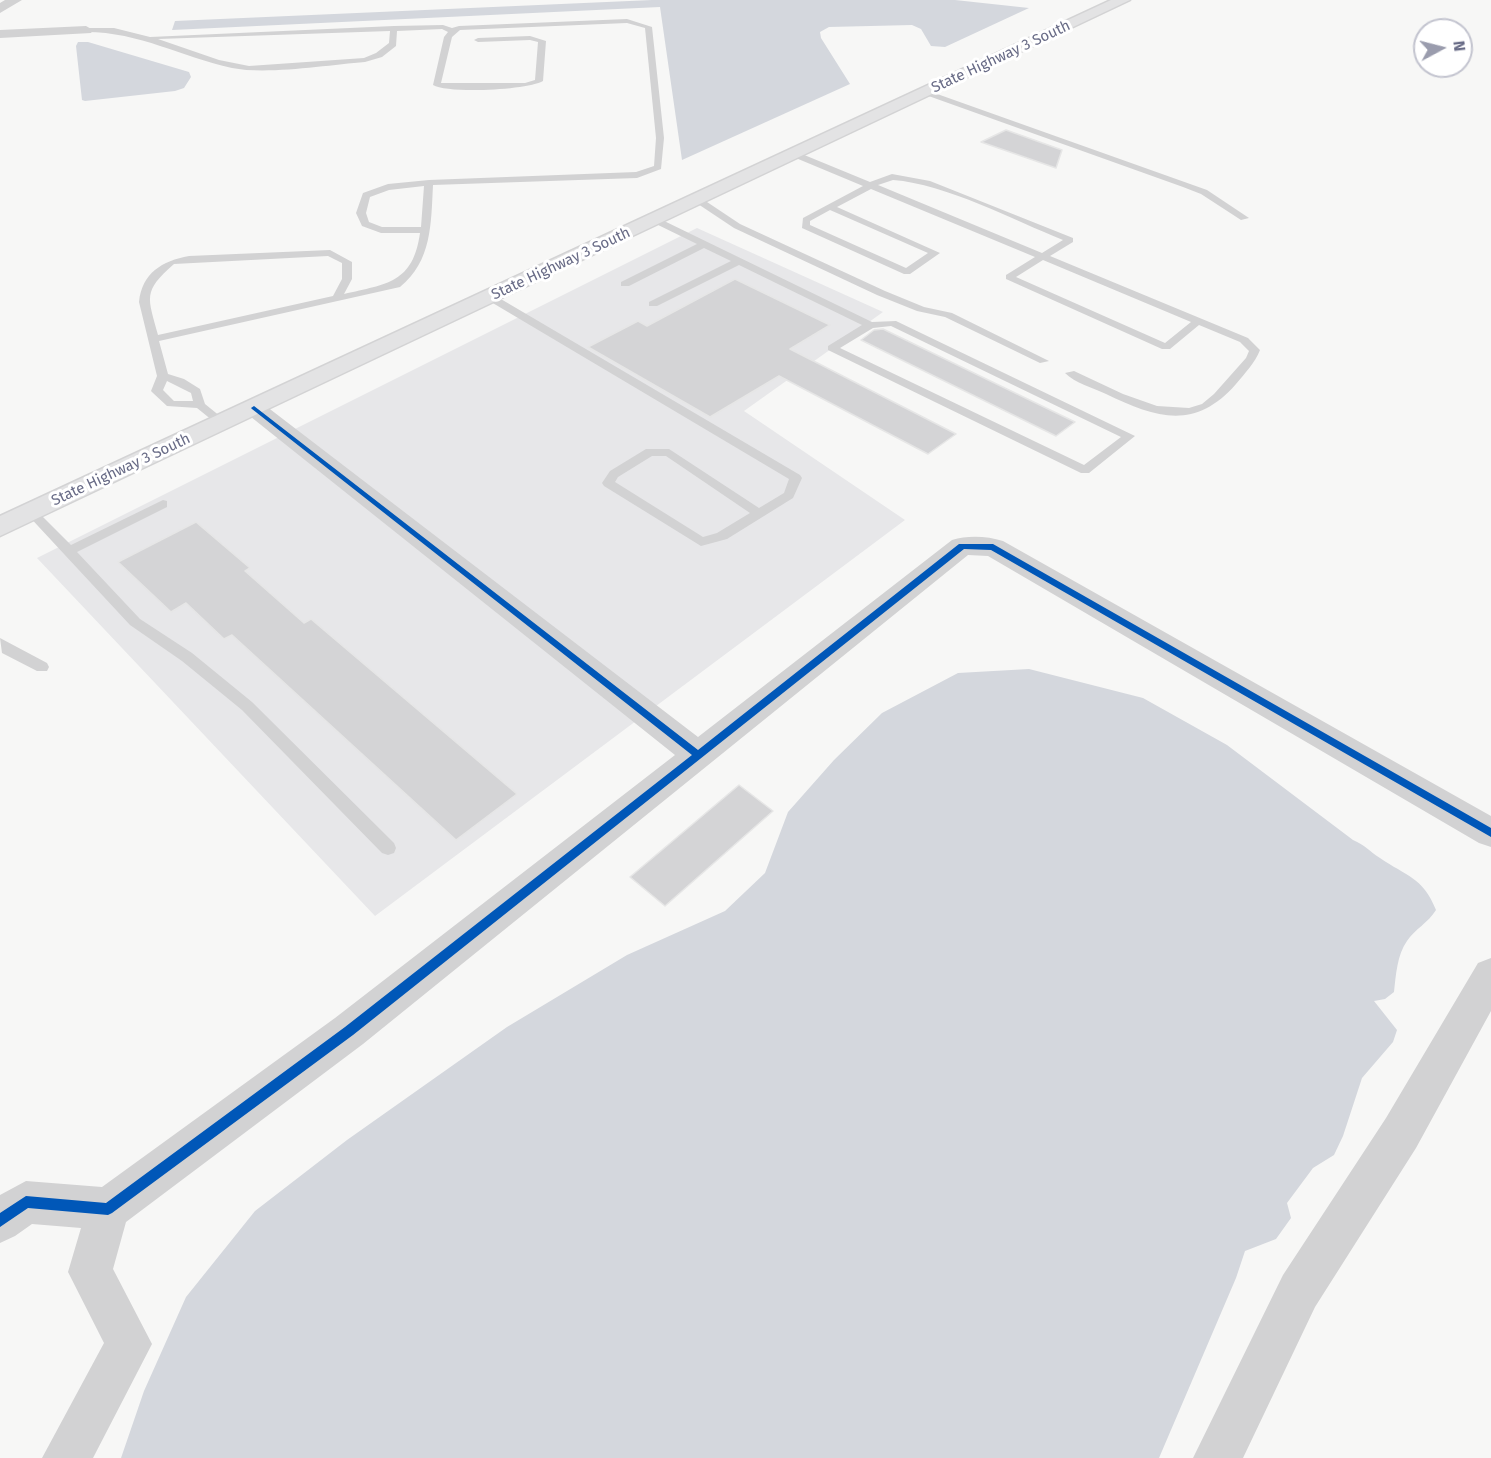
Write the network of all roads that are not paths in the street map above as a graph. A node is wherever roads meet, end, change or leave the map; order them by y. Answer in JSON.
{"nodes":[{"id":1,"x":15,"y":0,"type":"edge"},
{"id":2,"x":1123,"y":0,"type":"edge"},
{"id":3,"x":0,"y":9,"type":"edge"},
{"id":4,"x":517,"y":25,"type":"junction"},
{"id":5,"x":394,"y":28,"type":"junction"},
{"id":6,"x":86,"y":30,"type":"joint"},
{"id":7,"x":452,"y":30,"type":"junction"},
{"id":8,"x":0,"y":34,"type":"edge"},
{"id":9,"x":147,"y":38,"type":"junction"},
{"id":10,"x":515,"y":39,"type":"junction"},
{"id":11,"x":478,"y":40,"type":"dead end"},
{"id":12,"x":926,"y":92,"type":"junction"},
{"id":13,"x":794,"y":154,"type":"junction"},
{"id":14,"x":429,"y":183,"type":"junction"},
{"id":15,"x":872,"y":186,"type":"junction"},
{"id":16,"x":698,"y":200,"type":"junction"},
{"id":17,"x":830,"y":207,"type":"junction"},
{"id":18,"x":1244,"y":218,"type":"dead end"},
{"id":19,"x":655,"y":220,"type":"junction"},
{"id":20,"x":424,"y":230,"type":"junction"},
{"id":21,"x":704,"y":244,"type":"junction"},
{"id":22,"x":1042,"y":256,"type":"junction"},
{"id":23,"x":738,"y":261,"type":"junction"},
{"id":24,"x":625,"y":284,"type":"dead end"},
{"id":25,"x":490,"y":297,"type":"junction"},
{"id":26,"x":337,"y":298,"type":"junction"},
{"id":27,"x":653,"y":304,"type":"dead end"},
{"id":28,"x":1198,"y":321,"type":"junction"},
{"id":29,"x":870,"y":325,"type":"junction"},
{"id":30,"x":155,"y":339,"type":"junction"},
{"id":31,"x":1044,"y":361,"type":"dead end"},
{"id":32,"x":1070,"y":373,"type":"dead end"},
{"id":33,"x":163,"y":376,"type":"junction"},
{"id":34,"x":200,"y":405,"type":"junction"},
{"id":35,"x":254,"y":408,"type":"junction"},
{"id":36,"x":222,"y":423,"type":"junction"},
{"id":37,"x":163,"y":504,"type":"dead end"},
{"id":38,"x":31,"y":512,"type":"junction"},
{"id":39,"x":758,"y":513,"type":"junction"},
{"id":40,"x":0,"y":527,"type":"edge"},
{"id":41,"x":69,"y":551,"type":"junction"},
{"id":42,"x":0,"y":643,"type":"edge"},
{"id":43,"x":42,"y":668,"type":"dead end"},
{"id":44,"x":697,"y":754,"type":"junction"},
{"id":45,"x":1491,"y":833,"type":"edge"},
{"id":46,"x":388,"y":849,"type":"dead end"},
{"id":47,"x":1491,"y":975,"type":"edge"},
{"id":48,"x":108,"y":1209,"type":"junction"},
{"id":49,"x":0,"y":1221,"type":"edge"},
{"id":50,"x":66,"y":1458,"type":"edge"},
{"id":51,"x":1218,"y":1458,"type":"edge"}],
"edges":[{"from":1,"to":3,"type":"street"},
{"from":2,"to":12,"type":"main road","name":"State Highway 3 South"},
{"from":4,"to":7,"type":"lane"},
{"from":4,"to":10,"type":"lane"},
{"from":4,"to":14,"type":"lane"},
{"from":5,"to":7,"type":"lane"},
{"from":5,"to":9,"type":"lane"},
{"from":5,"to":9,"type":"lane"},
{"from":6,"to":8,"type":"street"},
{"from":6,"to":9,"type":"lane"},
{"from":7,"to":10,"type":"lane"},
{"from":10,"to":11,"type":"lane"},
{"from":12,"to":13,"type":"main road","name":"State Highway 3 South"},
{"from":12,"to":18,"type":"lane"},
{"from":13,"to":15,"type":"lane"},
{"from":13,"to":16,"type":"main road","name":"State Highway 3 South"},
{"from":14,"to":20,"type":"lane"},
{"from":14,"to":20,"type":"lane"},
{"from":15,"to":17,"type":"lane"},
{"from":15,"to":22,"type":"lane"},
{"from":15,"to":22,"type":"lane"},
{"from":16,"to":19,"type":"main road","name":"State Highway 3 South"},
{"from":16,"to":31,"type":"lane"},
{"from":17,"to":17,"type":"lane"},
{"from":19,"to":21,"type":"lane"},
{"from":19,"to":25,"type":"main road","name":"State Highway 3 South"},
{"from":20,"to":26,"type":"lane"},
{"from":21,"to":23,"type":"lane"},
{"from":21,"to":24,"type":"lane"},
{"from":22,"to":28,"type":"lane"},
{"from":22,"to":28,"type":"lane"},
{"from":23,"to":27,"type":"lane"},
{"from":23,"to":29,"type":"lane"},
{"from":25,"to":35,"type":"main road","name":"State Highway 3 South"},
{"from":25,"to":39,"type":"lane"},
{"from":26,"to":30,"type":"lane"},
{"from":26,"to":30,"type":"lane"},
{"from":28,"to":32,"type":"lane"},
{"from":29,"to":29,"type":"lane"},
{"from":30,"to":33,"type":"lane"},
{"from":33,"to":34,"type":"lane"},
{"from":33,"to":34,"type":"lane"},
{"from":34,"to":36,"type":"lane"},
{"from":35,"to":36,"type":"main road","name":"State Highway 3 South"},
{"from":35,"to":44,"type":"street"},
{"from":36,"to":38,"type":"main road","name":"State Highway 3 South"},
{"from":37,"to":41,"type":"lane"},
{"from":38,"to":40,"type":"main road","name":"State Highway 3 South"},
{"from":38,"to":41,"type":"lane"},
{"from":39,"to":39,"type":"lane"},
{"from":41,"to":46,"type":"lane"},
{"from":42,"to":43,"type":"lane"},
{"from":44,"to":45,"type":"street"},
{"from":44,"to":48,"type":"street"},
{"from":47,"to":51,"type":"street"},
{"from":48,"to":49,"type":"street"},
{"from":48,"to":50,"type":"street"}]}
